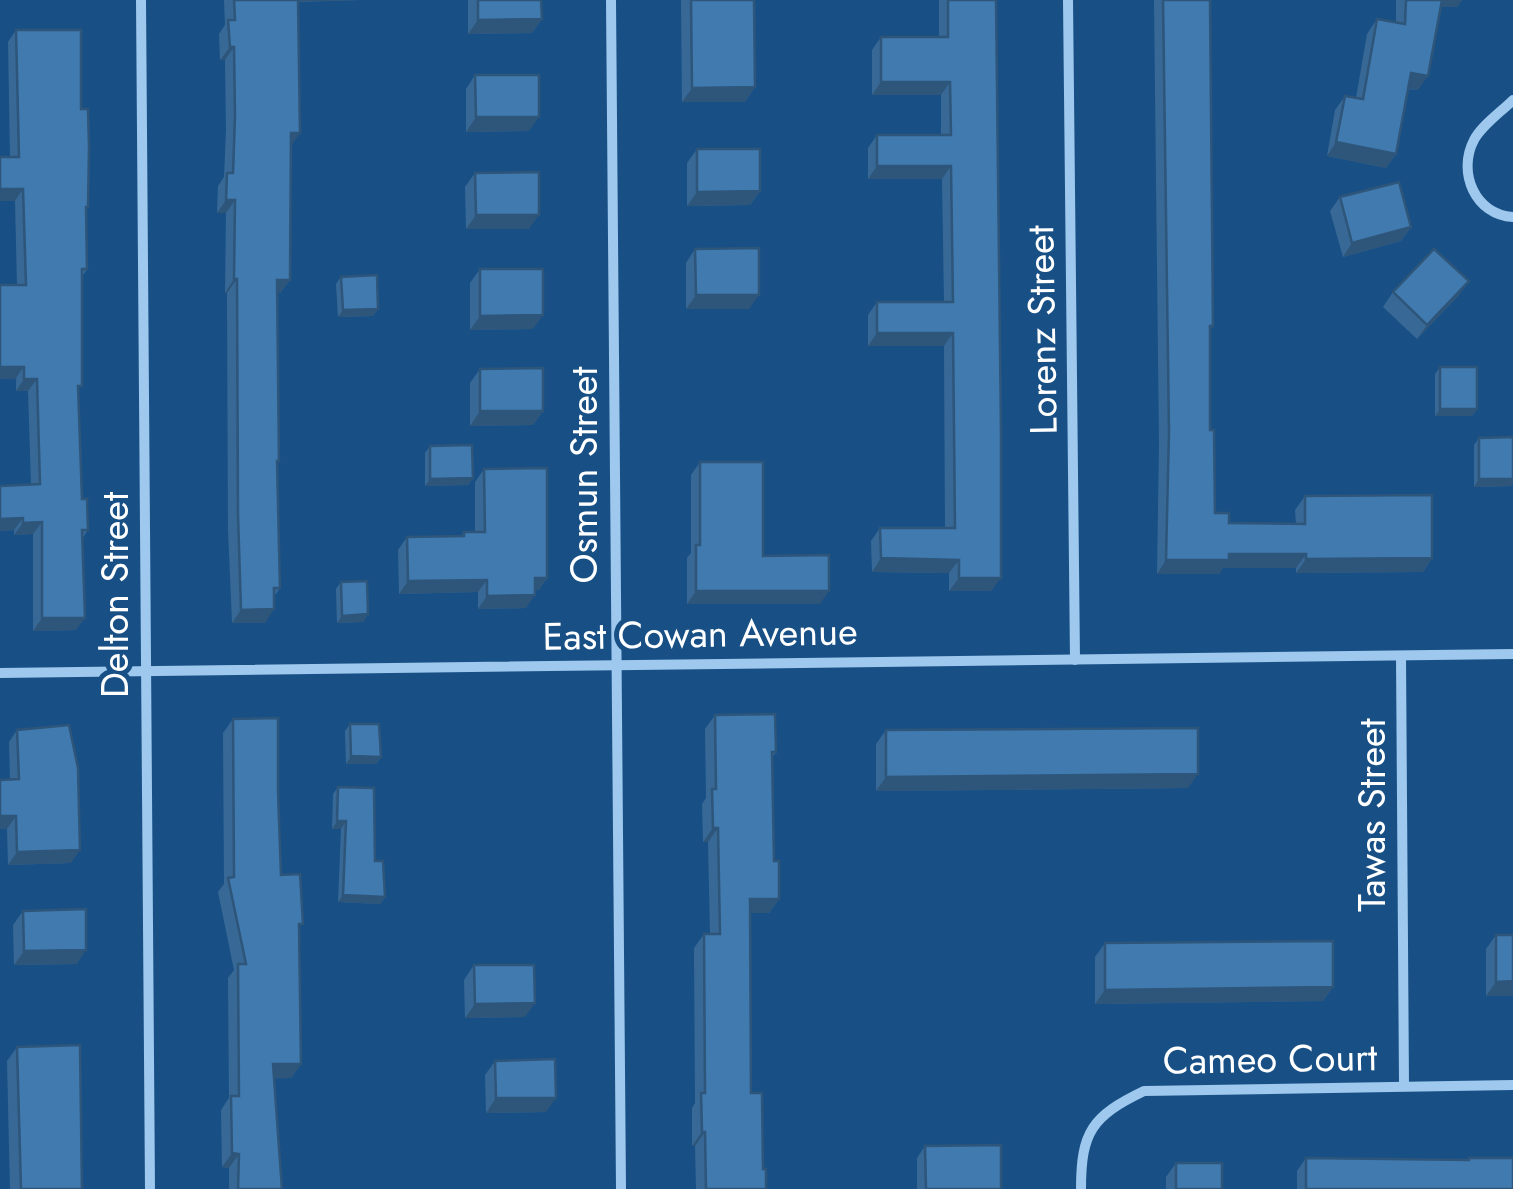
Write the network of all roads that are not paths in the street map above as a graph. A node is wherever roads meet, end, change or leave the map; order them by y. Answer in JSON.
{"nodes":[{"id":1,"x":140,"y":0,"type":"edge"},
{"id":2,"x":611,"y":0,"type":"edge"},
{"id":3,"x":1068,"y":0,"type":"edge"},
{"id":4,"x":1513,"y":100,"type":"edge"},
{"id":5,"x":1513,"y":217,"type":"edge"},
{"id":6,"x":1513,"y":654,"type":"edge"},
{"id":7,"x":1401,"y":656,"type":"junction"},
{"id":8,"x":1075,"y":660,"type":"junction"},
{"id":9,"x":615,"y":666,"type":"junction"},
{"id":10,"x":145,"y":671,"type":"junction"},
{"id":11,"x":0,"y":673,"type":"edge"},
{"id":12,"x":1513,"y":1085,"type":"edge"},
{"id":13,"x":1404,"y":1086,"type":"junction"},
{"id":14,"x":150,"y":1189,"type":"edge"},
{"id":15,"x":620,"y":1189,"type":"edge"},
{"id":16,"x":1081,"y":1189,"type":"edge"}],
"edges":[{"from":1,"to":10,"type":"street","name":"Delton Street"},
{"from":2,"to":9,"type":"street","name":"Osmun Street"},
{"from":3,"to":8,"type":"street","name":"Lorenz Street"},
{"from":4,"to":5,"type":"street"},
{"from":6,"to":7,"type":"street"},
{"from":7,"to":8,"type":"street","name":"East Cowan Avenue"},
{"from":7,"to":13,"type":"street","name":"Tawas Street"},
{"from":8,"to":9,"type":"street","name":"East Cowan Avenue"},
{"from":9,"to":10,"type":"street","name":"East Cowan Avenue"},
{"from":9,"to":15,"type":"street","name":"Osmun Street"},
{"from":10,"to":11,"type":"street","name":"East Cowan Avenue"},
{"from":10,"to":14,"type":"street","name":"Delton Street"},
{"from":12,"to":13,"type":"street","name":"Cameo Court"},
{"from":13,"to":16,"type":"street","name":"Cameo Court"}]}
